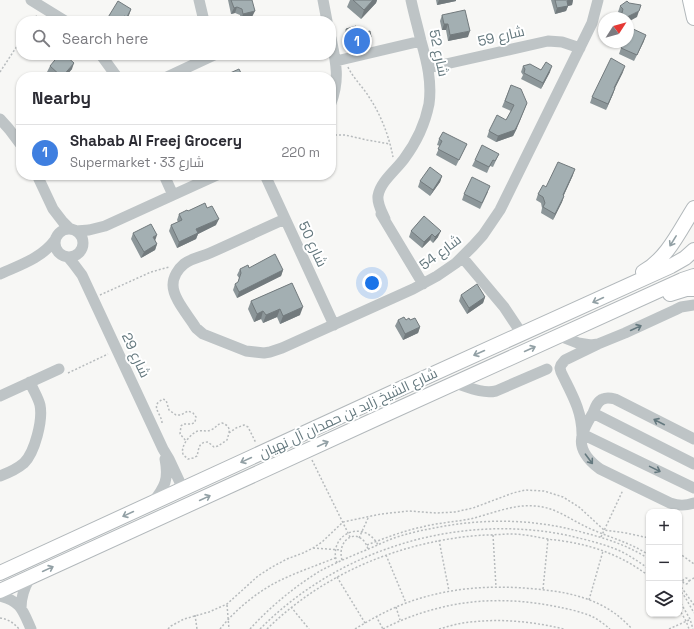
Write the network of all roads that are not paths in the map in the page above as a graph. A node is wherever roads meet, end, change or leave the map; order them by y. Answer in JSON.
{"nodes":[{"id":1,"x":199,"y":0,"type":"edge"},
{"id":2,"x":323,"y":0,"type":"edge"},
{"id":3,"x":411,"y":0,"type":"edge"},
{"id":4,"x":598,"y":0,"type":"edge"},
{"id":5,"x":690,"y":0,"type":"edge"},
{"id":6,"x":35,"y":1,"type":"edge"},
{"id":7,"x":58,"y":16,"type":"edge"},
{"id":8,"x":203,"y":16,"type":"edge"},
{"id":9,"x":326,"y":16,"type":"edge"},
{"id":10,"x":694,"y":18,"type":"edge"},
{"id":11,"x":421,"y":41,"type":"junction"},
{"id":12,"x":580,"y":48,"type":"junction"},
{"id":13,"x":336,"y":49,"type":"edge"},
{"id":14,"x":105,"y":60,"type":"edge"},
{"id":15,"x":203,"y":60,"type":"edge"},
{"id":16,"x":341,"y":60,"type":"junction"},
{"id":17,"x":428,"y":68,"type":"junction"},
{"id":18,"x":113,"y":72,"type":"edge"},
{"id":19,"x":177,"y":72,"type":"edge"},
{"id":20,"x":336,"y":86,"type":"edge"},
{"id":21,"x":0,"y":119,"type":"edge"},
{"id":22,"x":16,"y":138,"type":"edge"},
{"id":23,"x":39,"y":180,"type":"edge"},
{"id":24,"x":166,"y":180,"type":"edge"},
{"id":25,"x":206,"y":180,"type":"edge"},
{"id":26,"x":267,"y":180,"type":"edge"},
{"id":27,"x":173,"y":195,"type":"junction"},
{"id":28,"x":694,"y":208,"type":"edge"},
{"id":29,"x":53,"y":209,"type":"junction"},
{"id":30,"x":285,"y":219,"type":"junction"},
{"id":31,"x":106,"y":226,"type":"junction"},
{"id":32,"x":73,"y":230,"type":"junction"},
{"id":33,"x":56,"y":238,"type":"junction"},
{"id":34,"x":82,"y":247,"type":"junction"},
{"id":35,"x":694,"y":250,"type":"edge"},
{"id":36,"x":206,"y":255,"type":"junction"},
{"id":37,"x":66,"y":257,"type":"junction"},
{"id":38,"x":462,"y":257,"type":"junction"},
{"id":39,"x":36,"y":258,"type":"junction"},
{"id":40,"x":0,"y":274,"type":"edge"},
{"id":41,"x":82,"y":275,"type":"junction"},
{"id":42,"x":694,"y":276,"type":"edge"},
{"id":43,"x":423,"y":284,"type":"junction"},
{"id":44,"x":694,"y":289,"type":"edge"},
{"id":45,"x":613,"y":293,"type":"junction"},
{"id":46,"x":629,"y":305,"type":"junction"},
{"id":47,"x":694,"y":305,"type":"edge"},
{"id":48,"x":182,"y":306,"type":"junction"},
{"id":49,"x":334,"y":325,"type":"junction"},
{"id":50,"x":522,"y":334,"type":"junction"},
{"id":51,"x":560,"y":336,"type":"junction"},
{"id":52,"x":598,"y":344,"type":"junction"},
{"id":53,"x":59,"y":369,"type":"road end"},
{"id":54,"x":547,"y":369,"type":"dead end"},
{"id":55,"x":30,"y":382,"type":"junction"},
{"id":56,"x":455,"y":383,"type":"junction"},
{"id":57,"x":0,"y":396,"type":"edge"},
{"id":58,"x":573,"y":398,"type":"junction"},
{"id":59,"x":595,"y":409,"type":"junction"},
{"id":60,"x":582,"y":434,"type":"junction"},
{"id":61,"x":694,"y":439,"type":"edge"},
{"id":62,"x":163,"y":449,"type":"junction"},
{"id":63,"x":694,"y":464,"type":"edge"},
{"id":64,"x":0,"y":476,"type":"edge"},
{"id":65,"x":694,"y":488,"type":"edge"},
{"id":66,"x":183,"y":489,"type":"junction"},
{"id":67,"x":152,"y":503,"type":"junction"},
{"id":68,"x":694,"y":503,"type":"edge"},
{"id":69,"x":150,"y":523,"type":"junction"},
{"id":70,"x":0,"y":573,"type":"edge"},
{"id":71,"x":30,"y":578,"type":"junction"},
{"id":72,"x":0,"y":591,"type":"edge"},
{"id":73,"x":0,"y":596,"type":"edge"},
{"id":74,"x":21,"y":608,"type":"junction"},
{"id":75,"x":31,"y":629,"type":"edge"}],
"edges":[{"from":1,"to":8,"type":"street"},
{"from":2,"to":9,"type":"street"},
{"from":3,"to":11,"type":"street","name":"شارع 52"},
{"from":4,"to":12,"type":"street","name":"شارع 54"},
{"from":5,"to":10,"type":"main road"},
{"from":6,"to":7,"type":"street"},
{"from":11,"to":16,"type":"street"},
{"from":11,"to":17,"type":"street","name":"شارع 52"},
{"from":12,"to":17,"type":"street","name":"شارع 59"},
{"from":12,"to":38,"type":"street","name":"شارع 54"},
{"from":13,"to":16,"type":"street"},
{"from":14,"to":18,"type":"street"},
{"from":15,"to":19,"type":"street"},
{"from":16,"to":20,"type":"street"},
{"from":17,"to":43,"type":"street","name":"شارع 52"},
{"from":21,"to":22,"type":"street"},
{"from":23,"to":29,"type":"street"},
{"from":24,"to":27,"type":"street"},
{"from":25,"to":27,"type":"street"},
{"from":26,"to":30,"type":"street","name":"شارع 50"},
{"from":27,"to":31,"type":"street"},
{"from":28,"to":45,"type":"main road","one_way":true},
{"from":29,"to":32,"type":"street"},
{"from":29,"to":33,"type":"street"},
{"from":30,"to":36,"type":"street","name":"شارع 54"},
{"from":30,"to":49,"type":"street","name":"شارع 50"},
{"from":31,"to":32,"type":"street"},
{"from":31,"to":34,"type":"street"},
{"from":32,"to":33,"type":"street"},
{"from":32,"to":34,"type":"street"},
{"from":33,"to":37,"type":"street"},
{"from":33,"to":39,"type":"street"},
{"from":34,"to":37,"type":"street"},
{"from":34,"to":41,"type":"street","name":"شارع 29"},
{"from":35,"to":45,"type":"main road","name":"شارع الشيخ زايد بن حمدان آل نهيان"},
{"from":36,"to":48,"type":"street","name":"شارع 54"},
{"from":36,"to":48,"type":"street","name":"شارع 54"},
{"from":37,"to":39,"type":"street"},
{"from":37,"to":41,"type":"street","name":"شارع 29"},
{"from":38,"to":43,"type":"street","name":"شارع 54"},
{"from":38,"to":50,"type":"street"},
{"from":39,"to":40,"type":"street"},
{"from":41,"to":62,"type":"street","name":"شارع 29"},
{"from":42,"to":46,"type":"main road","name":"شارع الشيخ زايد بن حمدان آل نهيان"},
{"from":43,"to":49,"type":"street","name":"شارع 54"},
{"from":44,"to":46,"type":"main road"},
{"from":45,"to":50,"type":"main road","name":"شارع الشيخ زايد بن حمدان آل نهيان","one_way":true},
{"from":46,"to":51,"type":"main road","name":"شارع الشيخ زايد بن حمدان آل نهيان"},
{"from":52,"to":47,"type":"street","one_way":true},
{"from":48,"to":49,"type":"street","name":"شارع 54"},
{"from":50,"to":66,"type":"main road","name":"شارع الشيخ زايد بن حمدان آل نهيان","one_way":true},
{"from":51,"to":52,"type":"street"},
{"from":56,"to":51,"type":"main road","name":"شارع الشيخ زايد بن حمدان آل نهيان","one_way":true},
{"from":52,"to":58,"type":"street"},
{"from":53,"to":55,"type":"street"},
{"from":54,"to":56,"type":"street"},
{"from":55,"to":57,"type":"street"},
{"from":55,"to":64,"type":"street"},
{"from":69,"to":56,"type":"main road","name":"شارع الشيخ زايد بن حمدان آل نهيان","one_way":true},
{"from":58,"to":59,"type":"street"},
{"from":58,"to":60,"type":"street"},
{"from":59,"to":60,"type":"street"},
{"from":61,"to":59,"type":"street","one_way":true},
{"from":59,"to":63,"type":"street"},
{"from":60,"to":65,"type":"street","one_way":true},
{"from":60,"to":68,"type":"street","one_way":true},
{"from":62,"to":66,"type":"street","name":"شارع 29"},
{"from":62,"to":67,"type":"street","name":"شارع 29"},
{"from":66,"to":67,"type":"main road","name":"شارع الشيخ زايد بن حمدان آل نهيان"},
{"from":66,"to":69,"type":"main road"},
{"from":67,"to":70,"type":"main road","name":"شارع الشيخ زايد بن حمدان آل نهيان","one_way":true},
{"from":71,"to":69,"type":"main road","name":"شارع الشيخ زايد بن حمدان آل نهيان","one_way":true},
{"from":71,"to":72,"type":"main road","name":"شارع الشيخ زايد بن حمدان آل نهيان"},
{"from":71,"to":74,"type":"street"},
{"from":73,"to":74,"type":"street"},
{"from":74,"to":75,"type":"street"}]}
